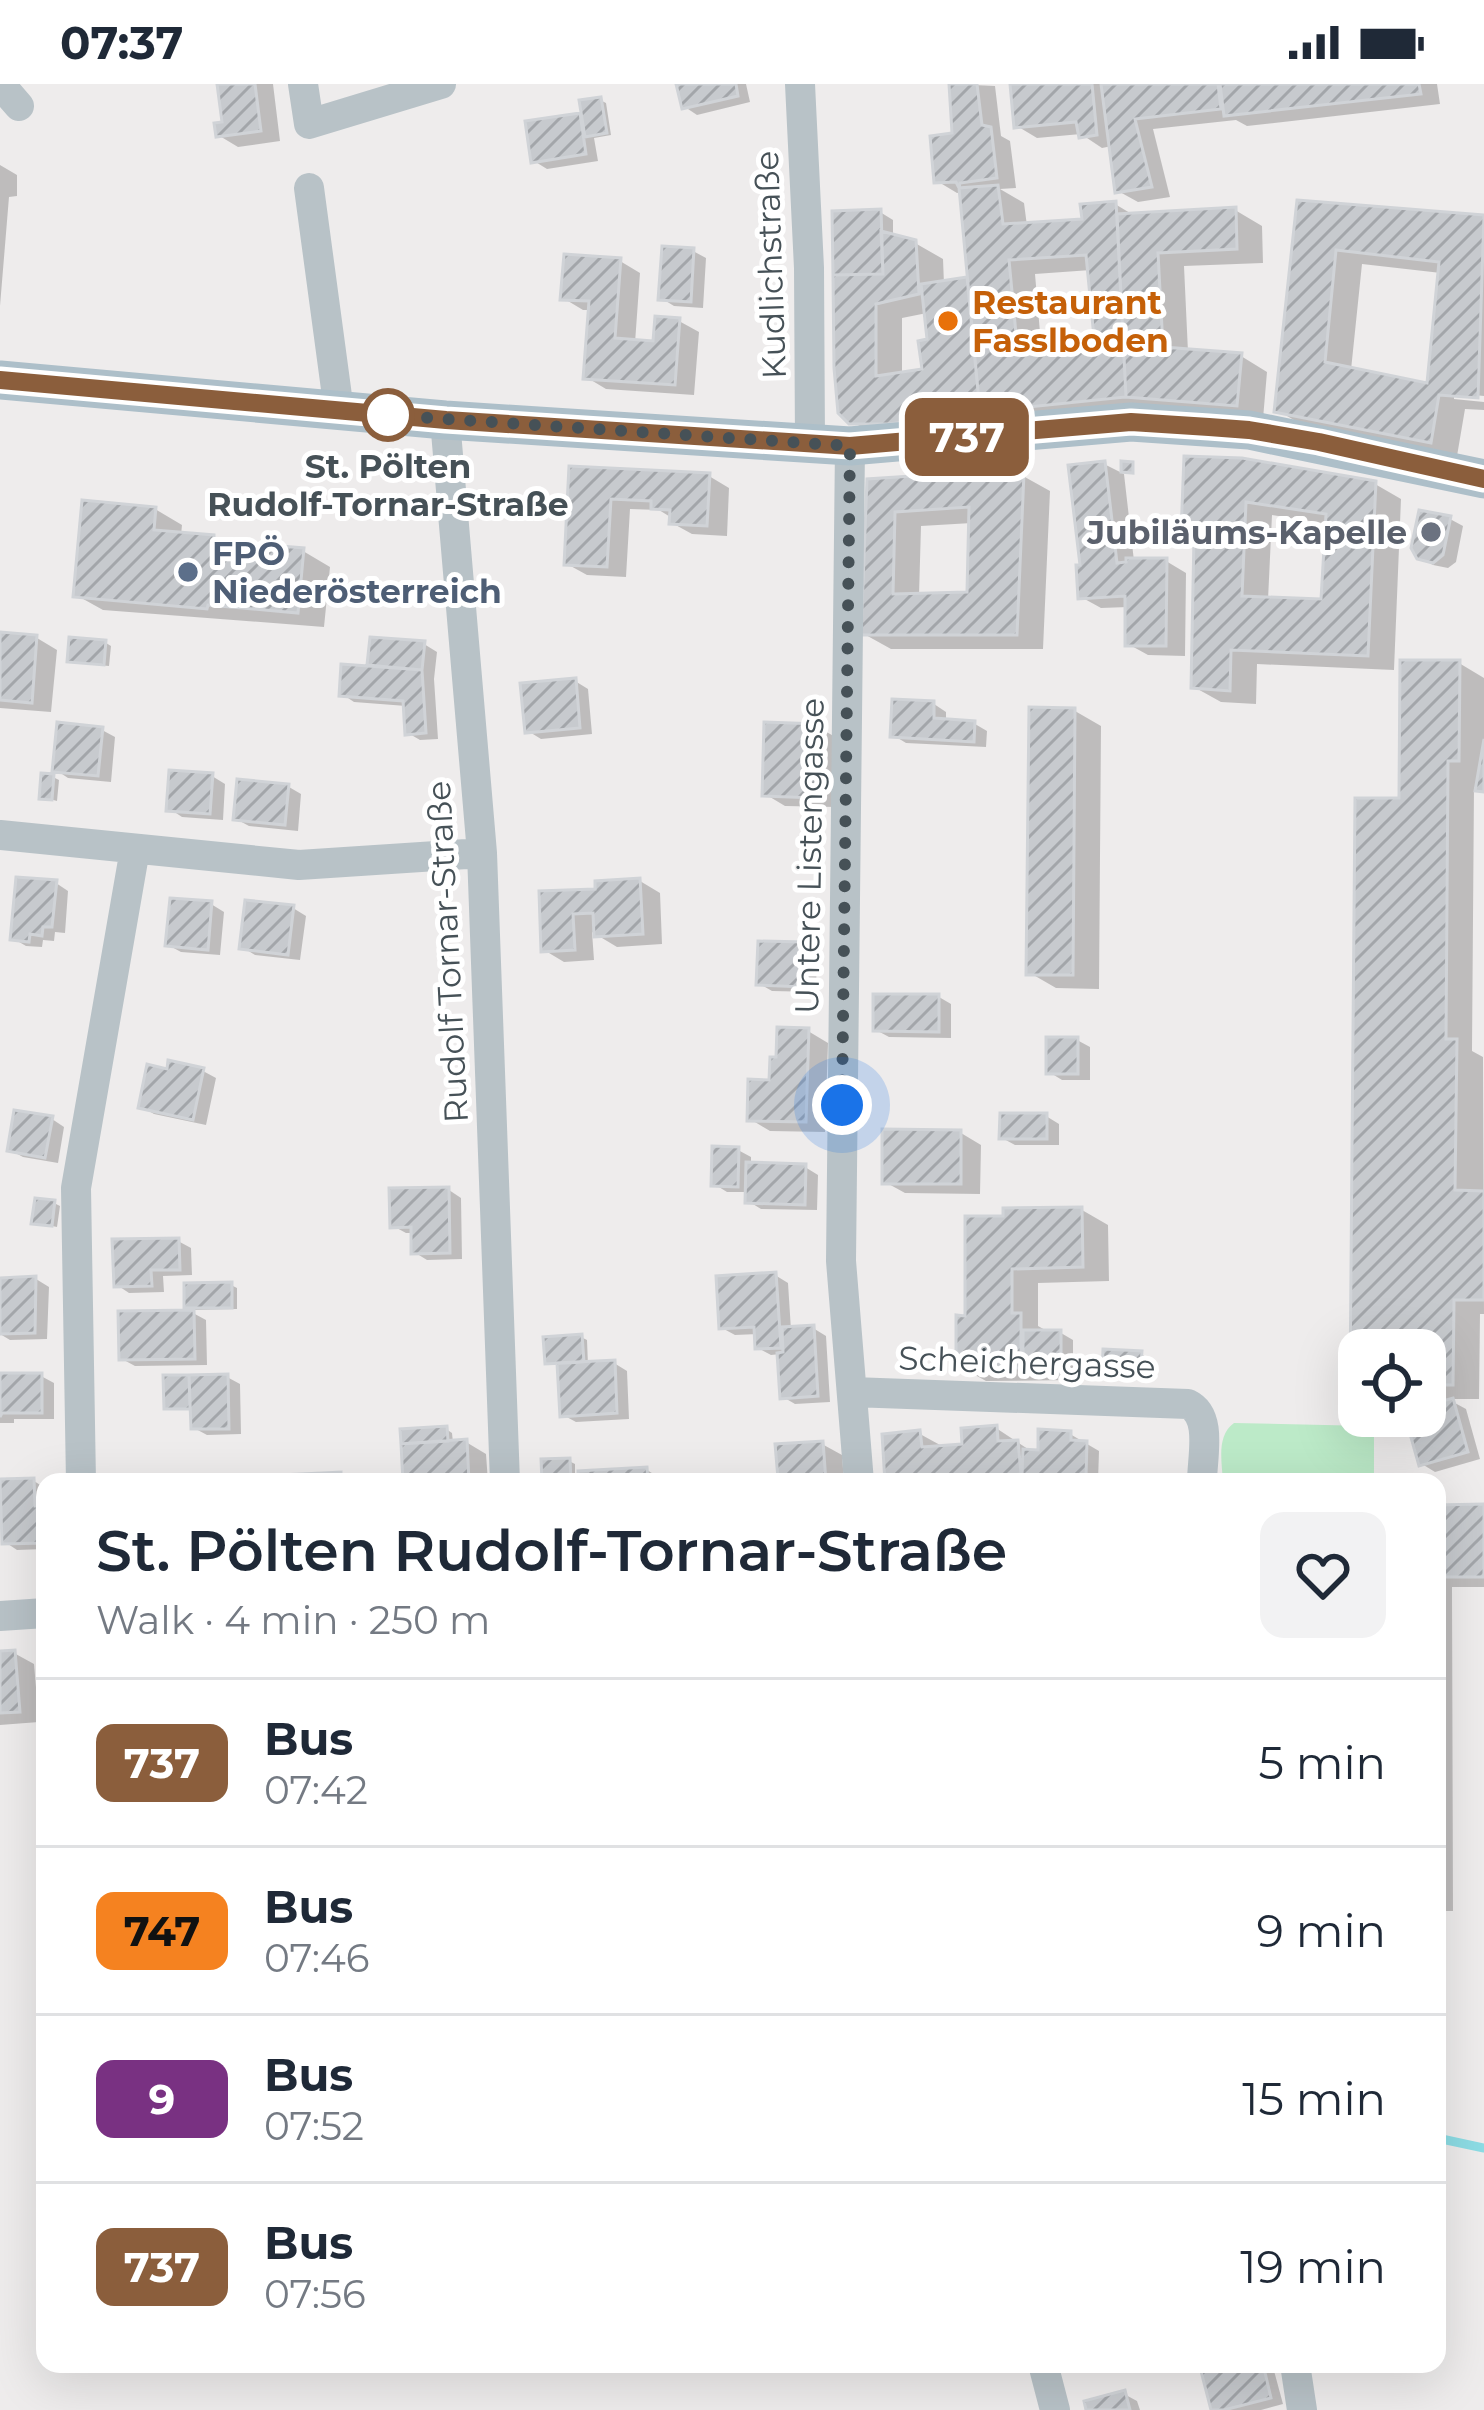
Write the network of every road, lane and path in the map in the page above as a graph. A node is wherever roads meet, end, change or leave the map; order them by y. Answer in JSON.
{"nodes":[{"id":1,"x":303,"y":84,"type":"edge"},
{"id":2,"x":441,"y":84,"type":"edge"},
{"id":3,"x":800,"y":84,"type":"edge"},
{"id":4,"x":309,"y":188,"type":"dead end"},
{"id":5,"x":0,"y":380,"type":"edge"},
{"id":6,"x":339,"y":411,"type":"junction"},
{"id":7,"x":446,"y":420,"type":"junction"},
{"id":8,"x":810,"y":444,"type":"junction"},
{"id":9,"x":850,"y":446,"type":"junction"},
{"id":10,"x":1484,"y":479,"type":"edge"},
{"id":11,"x":0,"y":836,"type":"edge"},
{"id":12,"x":136,"y":849,"type":"junction"},
{"id":13,"x":482,"y":853,"type":"junction"},
{"id":14,"x":852,"y":1392,"type":"junction"},
{"id":15,"x":81,"y":1473,"type":"edge"},
{"id":16,"x":505,"y":1473,"type":"edge"},
{"id":17,"x":858,"y":1473,"type":"edge"},
{"id":18,"x":1202,"y":1473,"type":"edge"},
{"id":19,"x":36,"y":1614,"type":"edge"},
{"id":20,"x":0,"y":1616,"type":"edge"},
{"id":21,"x":1045,"y":2373,"type":"edge"},
{"id":22,"x":1296,"y":2373,"type":"edge"},
{"id":23,"x":1055,"y":2410,"type":"edge"},
{"id":24,"x":1302,"y":2410,"type":"edge"}],
"edges":[{"from":1,"to":2,"type":"street"},
{"from":3,"to":8,"type":"street","name":"Kudlichstraße"},
{"from":4,"to":6,"type":"street"},
{"from":5,"to":6,"type":"main road"},
{"from":6,"to":7,"type":"main road"},
{"from":7,"to":8,"type":"main road"},
{"from":7,"to":13,"type":"street","name":"Rudolf Tornar-Straße"},
{"from":8,"to":9,"type":"main road"},
{"from":9,"to":10,"type":"main road"},
{"from":9,"to":14,"type":"street","name":"Untere Listengasse"},
{"from":11,"to":12,"type":"street"},
{"from":12,"to":13,"type":"street"},
{"from":12,"to":15,"type":"street"},
{"from":13,"to":16,"type":"street","name":"Rudolf Tornar-Straße"},
{"from":14,"to":17,"type":"street","name":"Untere Listengasse"},
{"from":14,"to":18,"type":"street","name":"Scheichergasse"},
{"from":19,"to":20,"type":"street"},
{"from":21,"to":23,"type":"street"},
{"from":22,"to":24,"type":"street"}]}
